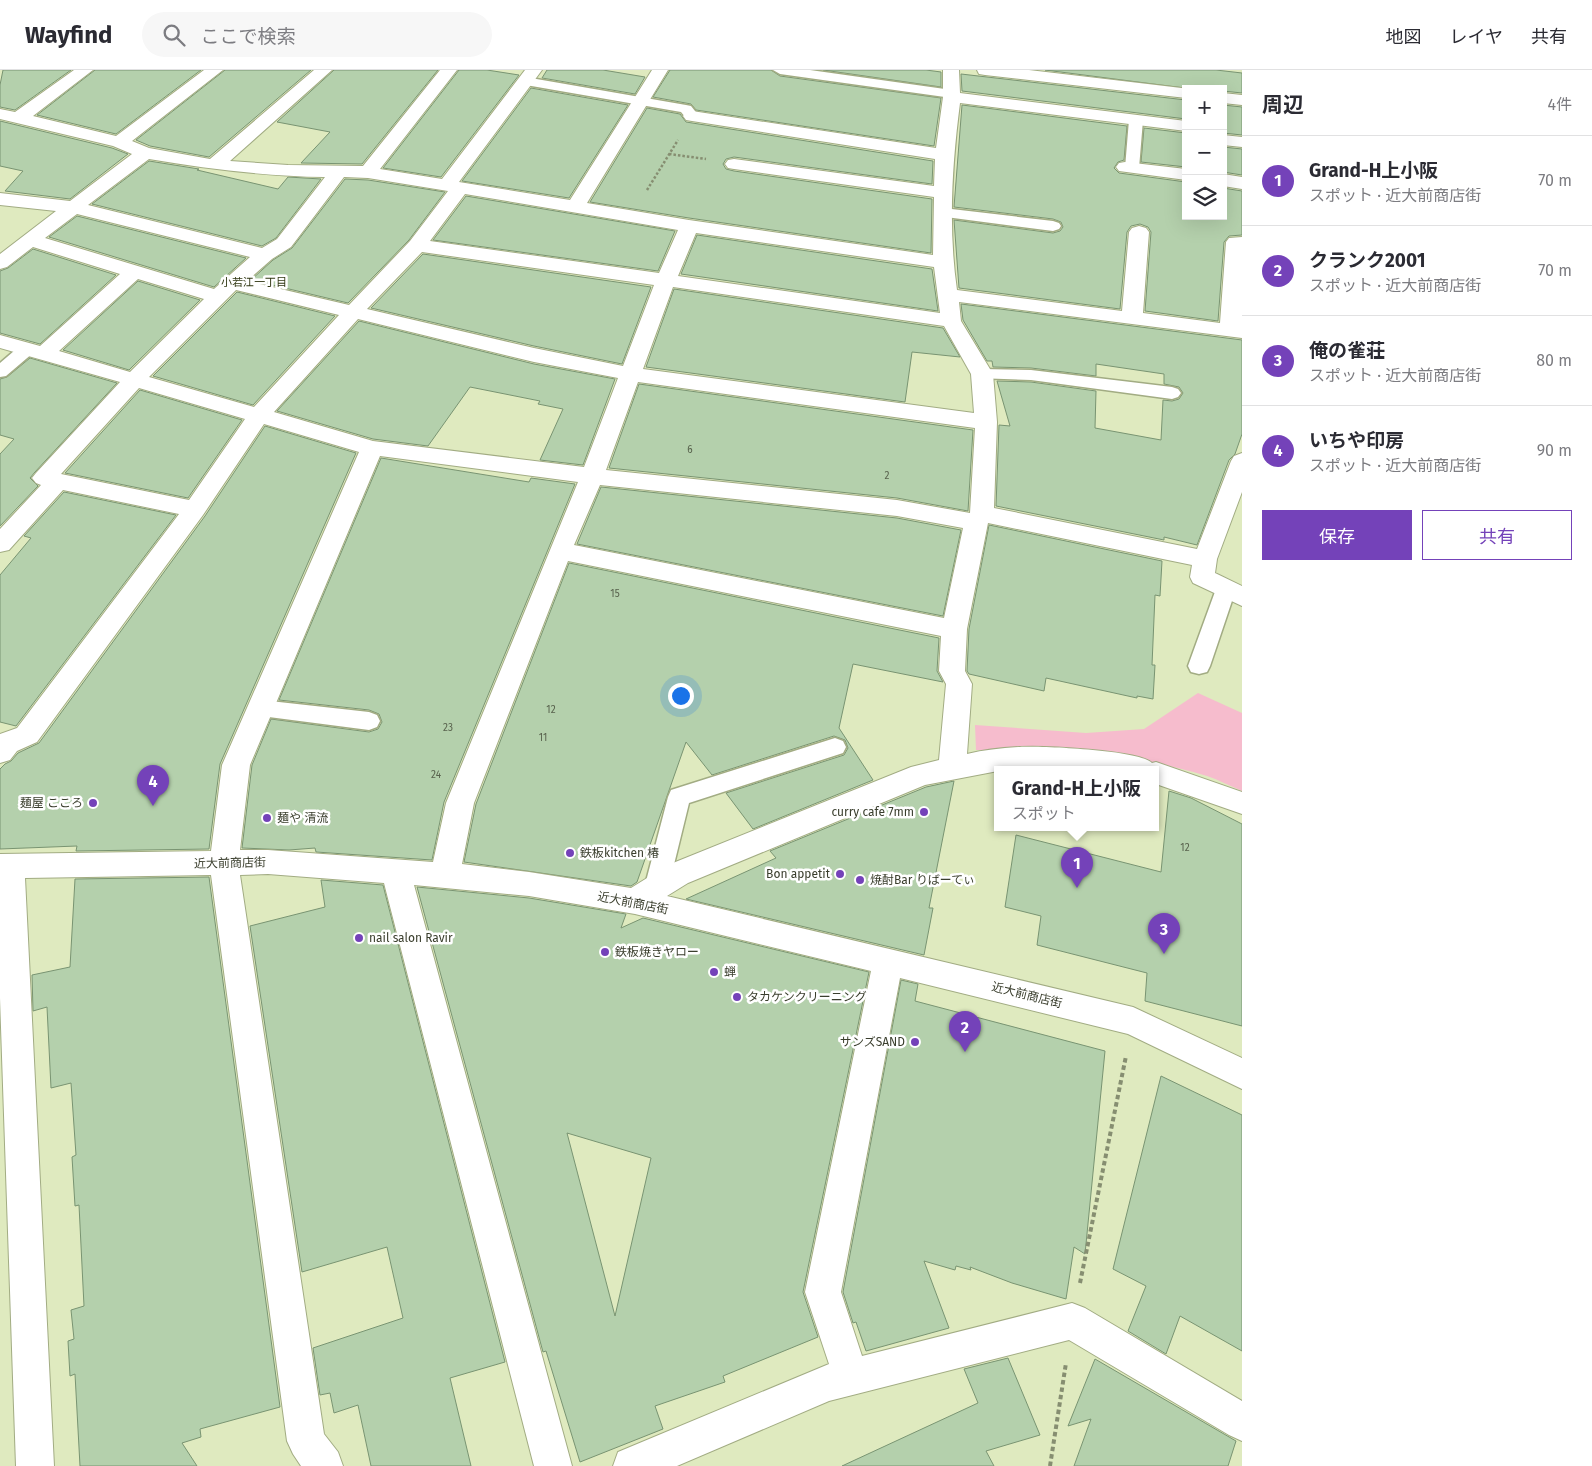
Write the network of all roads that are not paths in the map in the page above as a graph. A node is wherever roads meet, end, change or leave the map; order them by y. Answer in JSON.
{"nodes":[{"id":1,"x":85,"y":70,"type":"edge"},
{"id":2,"x":215,"y":70,"type":"edge"},
{"id":3,"x":324,"y":70,"type":"edge"},
{"id":4,"x":449,"y":70,"type":"edge"},
{"id":5,"x":660,"y":70,"type":"edge"},
{"id":6,"x":780,"y":70,"type":"edge"},
{"id":7,"x":950,"y":70,"type":"edge"},
{"id":8,"x":985,"y":70,"type":"edge"},
{"id":9,"x":526,"y":74,"type":"edge"},
{"id":10,"x":1182,"y":93,"type":"edge"},
{"id":11,"x":952,"y":96,"type":"junction"},
{"id":12,"x":1227,"y":98,"type":"edge"},
{"id":13,"x":1242,"y":100,"type":"edge"},
{"id":14,"x":640,"y":102,"type":"junction"},
{"id":15,"x":0,"y":114,"type":"edge"},
{"id":16,"x":692,"y":116,"type":"joint"},
{"id":17,"x":19,"y":118,"type":"junction"},
{"id":18,"x":1136,"y":120,"type":"junction"},
{"id":19,"x":1182,"y":126,"type":"edge"},
{"id":20,"x":1227,"y":140,"type":"edge"},
{"id":21,"x":119,"y":142,"type":"junction"},
{"id":22,"x":1242,"y":142,"type":"edge"},
{"id":23,"x":145,"y":153,"type":"junction"},
{"id":24,"x":944,"y":155,"type":"junction"},
{"id":25,"x":734,"y":164,"type":"road end"},
{"id":26,"x":214,"y":165,"type":"junction"},
{"id":27,"x":1128,"y":167,"type":"joint"},
{"id":28,"x":338,"y":172,"type":"junction"},
{"id":29,"x":368,"y":172,"type":"junction"},
{"id":30,"x":1182,"y":174,"type":"edge"},
{"id":31,"x":1227,"y":181,"type":"edge"},
{"id":32,"x":1242,"y":183,"type":"edge"},
{"id":33,"x":453,"y":187,"type":"junction"},
{"id":34,"x":0,"y":199,"type":"edge"},
{"id":35,"x":943,"y":203,"type":"junction"},
{"id":36,"x":576,"y":206,"type":"junction"},
{"id":37,"x":71,"y":207,"type":"junction"},
{"id":38,"x":689,"y":226,"type":"junction"},
{"id":39,"x":1053,"y":226,"type":"dead end"},
{"id":40,"x":1139,"y":232,"type":"dead end"},
{"id":41,"x":29,"y":240,"type":"junction"},
{"id":42,"x":1242,"y":244,"type":"edge"},
{"id":43,"x":417,"y":245,"type":"junction"},
{"id":44,"x":265,"y":255,"type":"junction"},
{"id":45,"x":942,"y":262,"type":"junction"},
{"id":46,"x":0,"y":263,"type":"edge"},
{"id":47,"x":134,"y":272,"type":"junction"},
{"id":48,"x":666,"y":280,"type":"junction"},
{"id":49,"x":225,"y":290,"type":"junction"},
{"id":50,"x":948,"y":295,"type":"junction"},
{"id":51,"x":353,"y":312,"type":"junction"},
{"id":52,"x":1132,"y":318,"type":"junction"},
{"id":53,"x":951,"y":320,"type":"junction"},
{"id":54,"x":1236,"y":331,"type":"edge"},
{"id":55,"x":0,"y":341,"type":"edge"},
{"id":56,"x":36,"y":351,"type":"junction"},
{"id":57,"x":0,"y":372,"type":"edge"},
{"id":58,"x":630,"y":374,"type":"junction"},
{"id":59,"x":982,"y":374,"type":"junction"},
{"id":60,"x":135,"y":379,"type":"junction"},
{"id":61,"x":1172,"y":393,"type":"dead end"},
{"id":62,"x":258,"y":416,"type":"junction"},
{"id":63,"x":986,"y":422,"type":"junction"},
{"id":64,"x":372,"y":448,"type":"junction"},
{"id":65,"x":1242,"y":461,"type":"edge"},
{"id":66,"x":592,"y":476,"type":"junction"},
{"id":67,"x":58,"y":481,"type":"junction"},
{"id":68,"x":196,"y":509,"type":"junction"},
{"id":69,"x":979,"y":518,"type":"junction"},
{"id":70,"x":0,"y":544,"type":"edge"},
{"id":71,"x":560,"y":551,"type":"junction"},
{"id":72,"x":1205,"y":559,"type":"junction"},
{"id":73,"x":1234,"y":593,"type":"edge"},
{"id":74,"x":954,"y":629,"type":"junction"},
{"id":75,"x":1199,"y":666,"type":"dead end"},
{"id":76,"x":261,"y":708,"type":"junction"},
{"id":77,"x":369,"y":721,"type":"dead end"},
{"id":78,"x":2,"y":745,"type":"edge"},
{"id":79,"x":835,"y":747,"type":"dead end"},
{"id":80,"x":952,"y":766,"type":"junction"},
{"id":81,"x":1123,"y":766,"type":"edge"},
{"id":82,"x":1159,"y":774,"type":"edge"},
{"id":83,"x":1242,"y":803,"type":"edge"},
{"id":84,"x":224,"y":864,"type":"junction"},
{"id":85,"x":5,"y":866,"type":"edge"},
{"id":86,"x":396,"y":873,"type":"junction"},
{"id":87,"x":445,"y":875,"type":"junction"},
{"id":88,"x":645,"y":895,"type":"junction"},
{"id":89,"x":888,"y":961,"type":"junction"},
{"id":90,"x":1242,"y":1074,"type":"edge"},
{"id":91,"x":851,"y":1377,"type":"junction"},
{"id":92,"x":1242,"y":1422,"type":"edge"},
{"id":93,"x":35,"y":1466,"type":"edge"},
{"id":94,"x":324,"y":1466,"type":"edge"},
{"id":95,"x":552,"y":1466,"type":"edge"},
{"id":96,"x":632,"y":1466,"type":"edge"}],
"edges":[{"from":1,"to":17,"type":"street"},
{"from":2,"to":21,"type":"street"},
{"from":3,"to":26,"type":"street"},
{"from":4,"to":29,"type":"street"},
{"from":5,"to":14,"type":"street"},
{"from":6,"to":11,"type":"lane"},
{"from":7,"to":11,"type":"street"},
{"from":8,"to":10,"type":"street"},
{"from":9,"to":14,"type":"lane"},
{"from":9,"to":33,"type":"street"},
{"from":11,"to":18,"type":"street"},
{"from":11,"to":24,"type":"street"},
{"from":12,"to":13,"type":"street"},
{"from":14,"to":16,"type":"lane"},
{"from":14,"to":36,"type":"street"},
{"from":15,"to":17,"type":"street"},
{"from":16,"to":24,"type":"street"},
{"from":17,"to":21,"type":"street"},
{"from":18,"to":19,"type":"street"},
{"from":18,"to":27,"type":"lane"},
{"from":20,"to":22,"type":"street"},
{"from":21,"to":23,"type":"street"},
{"from":23,"to":26,"type":"street"},
{"from":23,"to":37,"type":"street"},
{"from":24,"to":35,"type":"street"},
{"from":25,"to":35,"type":"street"},
{"from":26,"to":28,"type":"street"},
{"from":27,"to":30,"type":"street"},
{"from":28,"to":29,"type":"street"},
{"from":28,"to":44,"type":"street"},
{"from":29,"to":33,"type":"street"},
{"from":31,"to":32,"type":"street"},
{"from":33,"to":36,"type":"street"},
{"from":33,"to":43,"type":"street"},
{"from":34,"to":37,"type":"street"},
{"from":35,"to":39,"type":"lane"},
{"from":35,"to":45,"type":"street"},
{"from":36,"to":38,"type":"street"},
{"from":37,"to":41,"type":"street"},
{"from":37,"to":44,"type":"street"},
{"from":38,"to":45,"type":"street"},
{"from":38,"to":48,"type":"street"},
{"from":40,"to":52,"type":"street"},
{"from":41,"to":46,"type":"street"},
{"from":41,"to":47,"type":"street"},
{"from":42,"to":54,"type":"street"},
{"from":43,"to":48,"type":"street"},
{"from":43,"to":51,"type":"street"},
{"from":44,"to":49,"type":"street"},
{"from":45,"to":50,"type":"street"},
{"from":47,"to":49,"type":"street"},
{"from":47,"to":56,"type":"street"},
{"from":48,"to":53,"type":"street"},
{"from":48,"to":58,"type":"street"},
{"from":49,"to":51,"type":"street"},
{"from":49,"to":60,"type":"street"},
{"from":50,"to":52,"type":"street"},
{"from":50,"to":53,"type":"street"},
{"from":51,"to":58,"type":"street"},
{"from":51,"to":62,"type":"street"},
{"from":52,"to":54,"type":"street"},
{"from":53,"to":59,"type":"street"},
{"from":55,"to":56,"type":"street"},
{"from":56,"to":57,"type":"lane"},
{"from":56,"to":60,"type":"street"},
{"from":58,"to":63,"type":"street"},
{"from":58,"to":66,"type":"street"},
{"from":59,"to":61,"type":"lane"},
{"from":59,"to":63,"type":"street"},
{"from":60,"to":62,"type":"street"},
{"from":60,"to":67,"type":"street"},
{"from":62,"to":64,"type":"street"},
{"from":62,"to":68,"type":"street"},
{"from":63,"to":69,"type":"street"},
{"from":64,"to":66,"type":"street"},
{"from":64,"to":76,"type":"street"},
{"from":65,"to":72,"type":"street"},
{"from":66,"to":69,"type":"street"},
{"from":66,"to":71,"type":"street"},
{"from":67,"to":68,"type":"street"},
{"from":67,"to":70,"type":"street"},
{"from":68,"to":78,"type":"street"},
{"from":69,"to":72,"type":"street"},
{"from":69,"to":74,"type":"street"},
{"from":71,"to":74,"type":"street"},
{"from":71,"to":87,"type":"street"},
{"from":72,"to":73,"type":"street"},
{"from":73,"to":75,"type":"lane"},
{"from":74,"to":80,"type":"street"},
{"from":76,"to":77,"type":"lane"},
{"from":76,"to":84,"type":"street"},
{"from":79,"to":88,"type":"lane"},
{"from":80,"to":81,"type":"street"},
{"from":80,"to":88,"type":"street"},
{"from":82,"to":83,"type":"street"},
{"from":84,"to":85,"type":"street","name":"近大前商店街"},
{"from":84,"to":86,"type":"street","name":"近大前商店街"},
{"from":84,"to":94,"type":"street"},
{"from":85,"to":93,"type":"street"},
{"from":86,"to":87,"type":"street","name":"近大前商店街"},
{"from":86,"to":95,"type":"street"},
{"from":87,"to":88,"type":"street","name":"近大前商店街"},
{"from":88,"to":89,"type":"street","name":"近大前商店街"},
{"from":89,"to":90,"type":"street","name":"近大前商店街"},
{"from":89,"to":91,"type":"street"},
{"from":91,"to":92,"type":"street"},
{"from":91,"to":96,"type":"street"}]}
